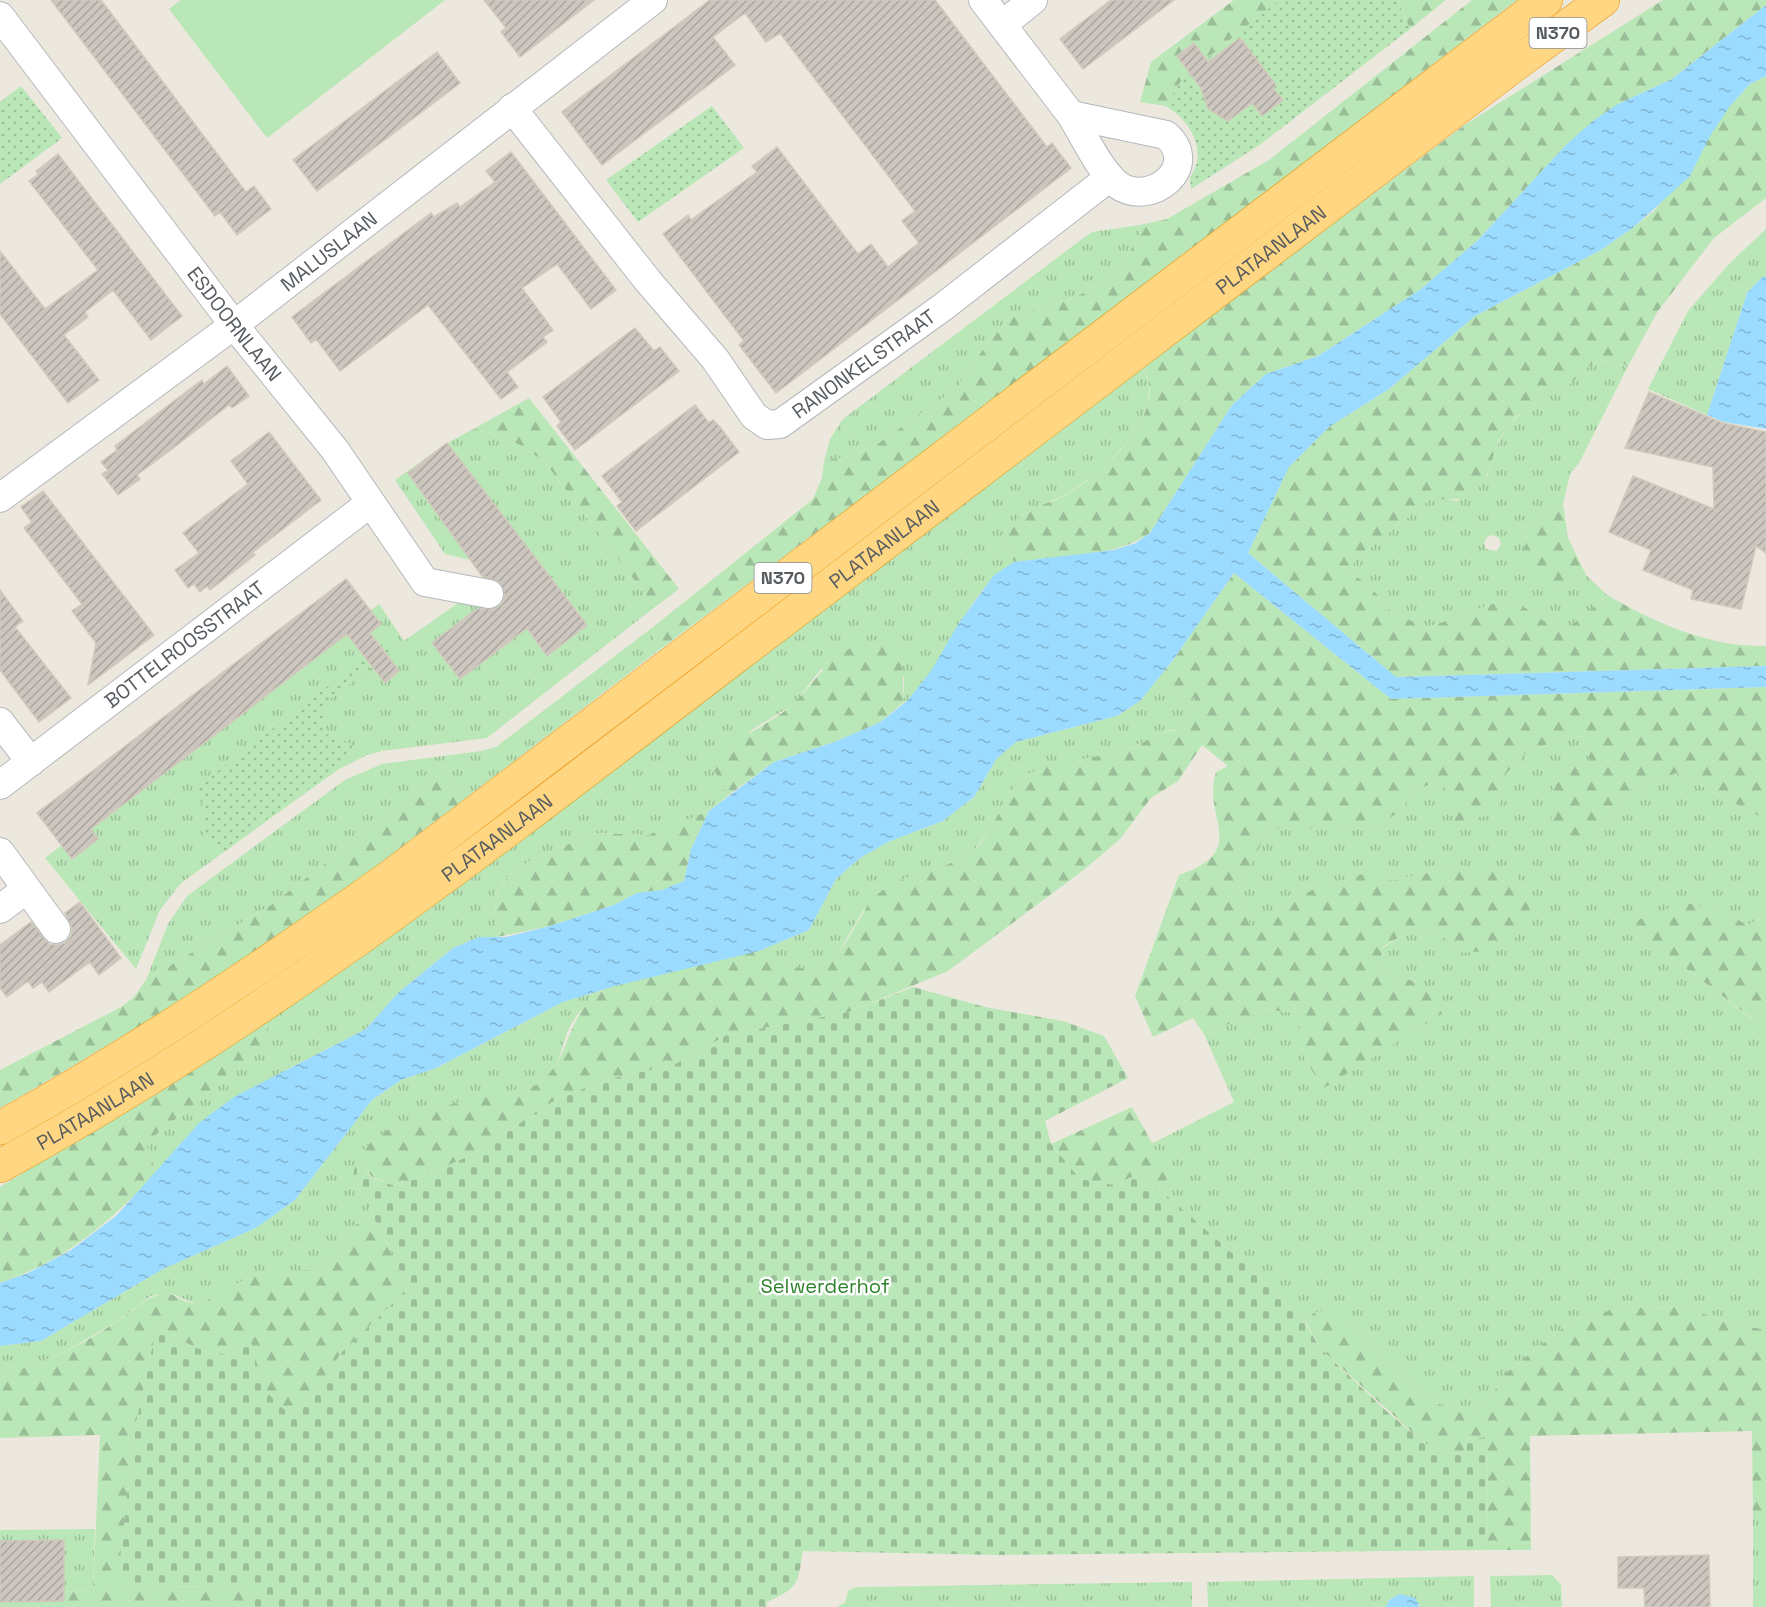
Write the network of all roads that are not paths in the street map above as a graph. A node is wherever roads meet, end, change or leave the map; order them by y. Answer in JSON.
{"nodes":[{"id":1,"x":653,"y":0,"type":"edge"},
{"id":2,"x":983,"y":0,"type":"edge"},
{"id":3,"x":1033,"y":0,"type":"edge"},
{"id":4,"x":1546,"y":0,"type":"edge"},
{"id":5,"x":1603,"y":0,"type":"edge"},
{"id":6,"x":0,"y":16,"type":"edge"},
{"id":7,"x":1002,"y":25,"type":"junction"},
{"id":8,"x":512,"y":108,"type":"junction"},
{"id":9,"x":1071,"y":115,"type":"junction"},
{"id":10,"x":1110,"y":177,"type":"junction"},
{"id":11,"x":234,"y":325,"type":"junction"},
{"id":12,"x":0,"y":498,"type":"edge"},
{"id":13,"x":369,"y":504,"type":"junction"},
{"id":14,"x":489,"y":594,"type":"dead end"},
{"id":15,"x":0,"y":722,"type":"edge"},
{"id":16,"x":31,"y":762,"type":"junction"},
{"id":17,"x":0,"y":785,"type":"edge"},
{"id":18,"x":0,"y":852,"type":"edge"},
{"id":19,"x":23,"y":885,"type":"junction"},
{"id":20,"x":0,"y":909,"type":"edge"},
{"id":21,"x":56,"y":929,"type":"dead end"},
{"id":22,"x":0,"y":1128,"type":"edge"},
{"id":23,"x":0,"y":1166,"type":"edge"}],
"edges":[{"from":1,"to":8,"type":"street","name":"MALUSLAAN"},
{"from":2,"to":7,"type":"street"},
{"from":3,"to":7,"type":"street"},
{"from":4,"to":22,"type":"highway","name":"PLATAANLAAN","number":"N370"},
{"from":5,"to":23,"type":"highway","name":"PLATAANLAAN","number":"N370"},
{"from":6,"to":11,"type":"street","name":"ESDOORNLAAN"},
{"from":7,"to":9,"type":"street"},
{"from":8,"to":10,"type":"street","name":"RANONKELSTRAAT"},
{"from":8,"to":11,"type":"street","name":"MALUSLAAN"},
{"from":9,"to":10,"type":"street"},
{"from":9,"to":10,"type":"street"},
{"from":11,"to":12,"type":"street","name":"MALUSLAAN"},
{"from":11,"to":13,"type":"street","name":"ESDOORNLAAN"},
{"from":13,"to":14,"type":"street","name":"ESDOORNLAAN"},
{"from":13,"to":16,"type":"street","name":"BOTTELROOSSTRAAT"},
{"from":15,"to":16,"type":"street"},
{"from":16,"to":17,"type":"street","name":"BOTTELROOSSTRAAT"},
{"from":18,"to":19,"type":"street"},
{"from":19,"to":20,"type":"street"},
{"from":19,"to":21,"type":"street"}]}
